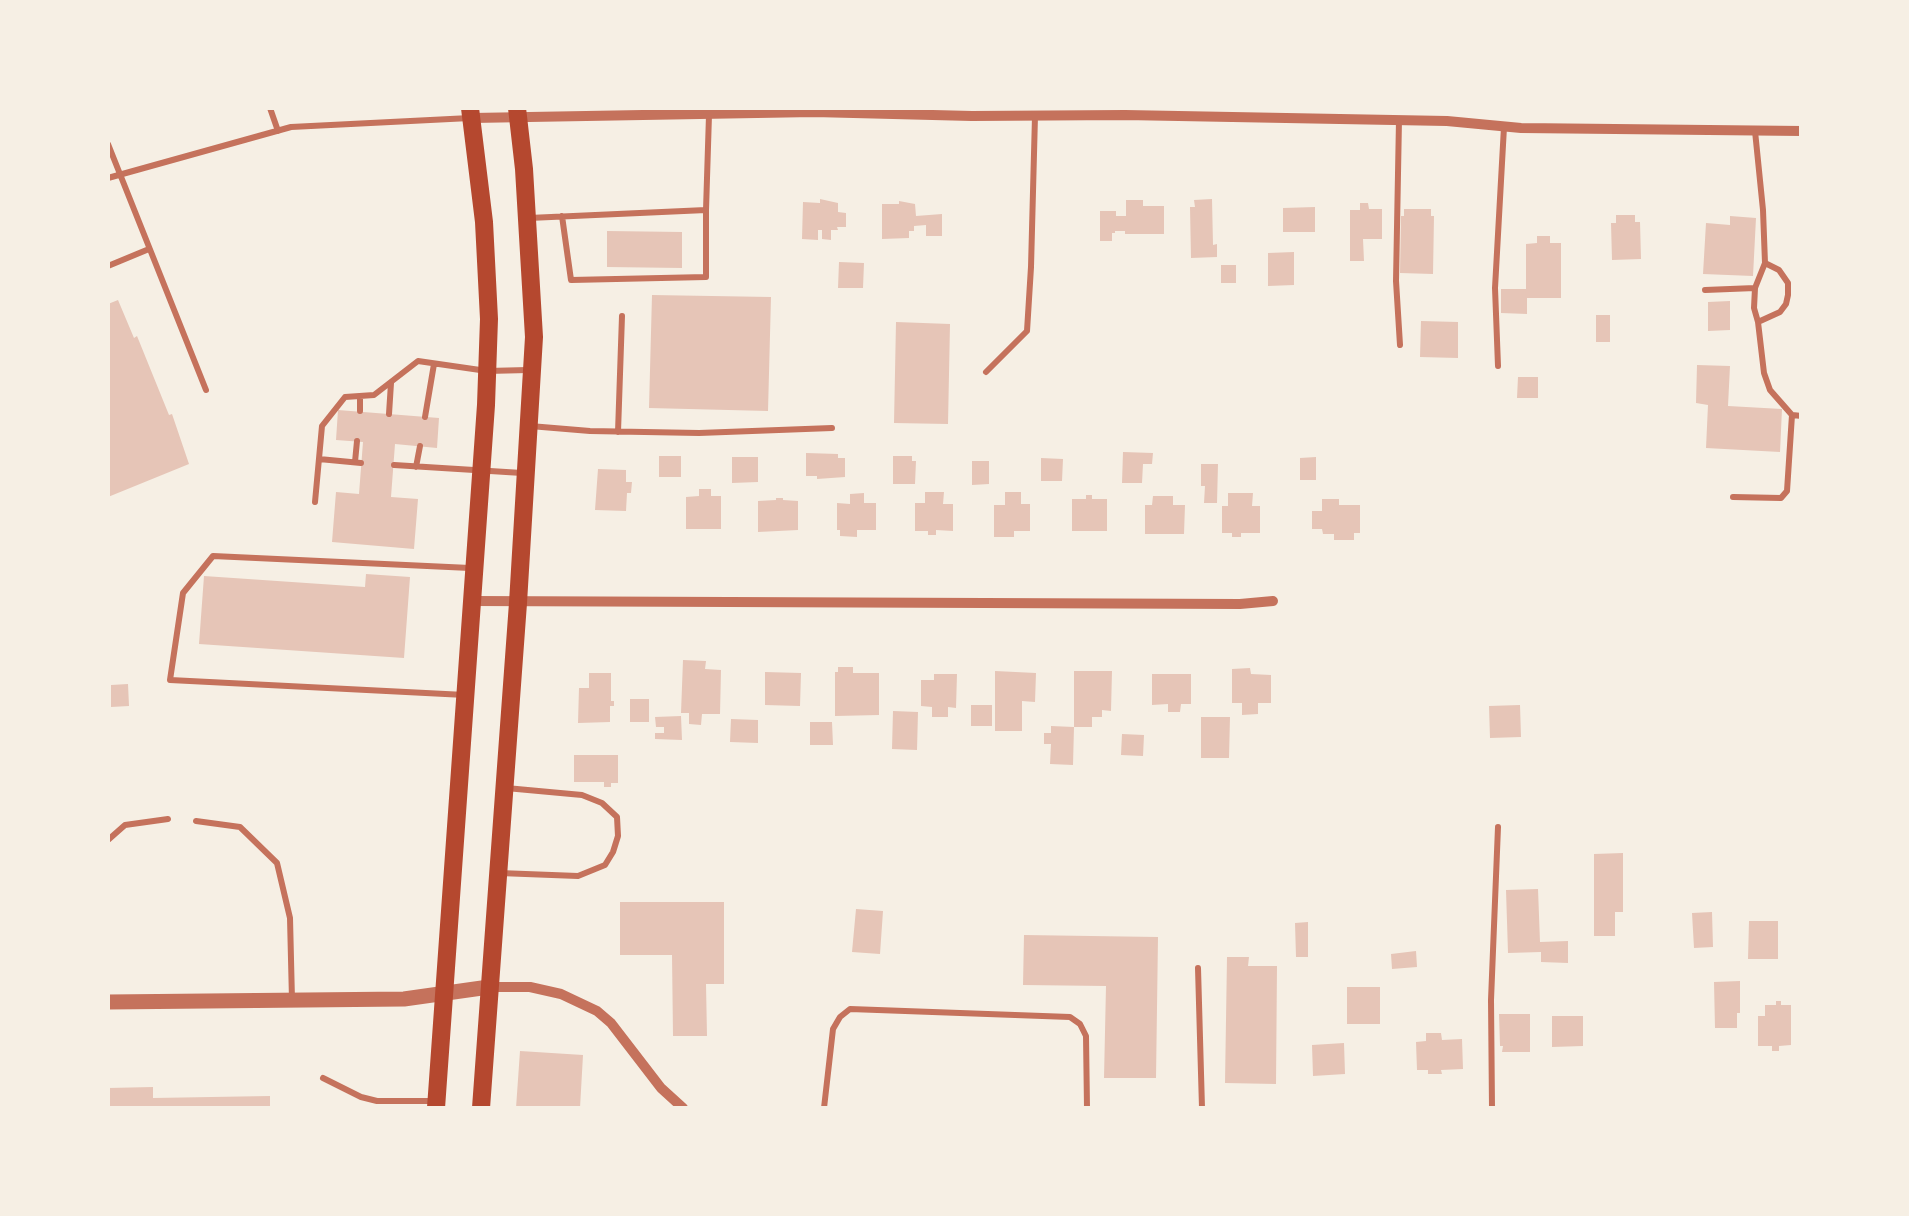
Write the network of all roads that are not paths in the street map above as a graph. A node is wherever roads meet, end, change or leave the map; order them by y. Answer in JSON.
{"nodes":[{"id":1,"x":270,"y":108,"type":"edge"},
{"id":2,"x":518,"y":112,"type":"edge"},
{"id":3,"x":1125,"y":112,"type":"edge"},
{"id":4,"x":471,"y":113,"type":"edge"},
{"id":5,"x":709,"y":114,"type":"junction"},
{"id":6,"x":1035,"y":116,"type":"junction"},
{"id":7,"x":1400,"y":120,"type":"junction"},
{"id":8,"x":1504,"y":126,"type":"junction"},
{"id":9,"x":278,"y":131,"type":"junction"},
{"id":10,"x":1755,"y":131,"type":"junction"},
{"id":11,"x":1802,"y":131,"type":"edge"},
{"id":12,"x":108,"y":144,"type":"edge"},
{"id":13,"x":119,"y":174,"type":"junction"},
{"id":14,"x":108,"y":178,"type":"edge"},
{"id":15,"x":706,"y":210,"type":"junction"},
{"id":16,"x":562,"y":216,"type":"junction"},
{"id":17,"x":526,"y":218,"type":"junction"},
{"id":18,"x":149,"y":249,"type":"junction"},
{"id":19,"x":1765,"y":262,"type":"junction"},
{"id":20,"x":108,"y":266,"type":"edge"},
{"id":21,"x":1755,"y":288,"type":"junction"},
{"id":22,"x":1705,"y":290,"type":"dead end"},
{"id":23,"x":622,"y":316,"type":"dead end"},
{"id":24,"x":1758,"y":322,"type":"junction"},
{"id":25,"x":1400,"y":345,"type":"dead end"},
{"id":26,"x":434,"y":363,"type":"junction"},
{"id":27,"x":1498,"y":366,"type":"dead end"},
{"id":28,"x":532,"y":370,"type":"junction"},
{"id":29,"x":488,"y":372,"type":"junction"},
{"id":30,"x":986,"y":372,"type":"dead end"},
{"id":31,"x":390,"y":382,"type":"junction"},
{"id":32,"x":206,"y":390,"type":"dead end"},
{"id":33,"x":360,"y":396,"type":"junction"},
{"id":34,"x":360,"y":412,"type":"dead end"},
{"id":35,"x":388,"y":414,"type":"dead end"},
{"id":36,"x":1792,"y":416,"type":"junction"},
{"id":37,"x":1802,"y":416,"type":"edge"},
{"id":38,"x":425,"y":417,"type":"dead end"},
{"id":39,"x":529,"y":426,"type":"junction"},
{"id":40,"x":832,"y":428,"type":"dead end"},
{"id":41,"x":618,"y":432,"type":"junction"},
{"id":42,"x":357,"y":441,"type":"dead end"},
{"id":43,"x":420,"y":446,"type":"dead end"},
{"id":44,"x":319,"y":460,"type":"junction"},
{"id":45,"x":394,"y":465,"type":"dead end"},
{"id":46,"x":416,"y":467,"type":"junction"},
{"id":47,"x":482,"y":472,"type":"junction"},
{"id":48,"x":526,"y":473,"type":"junction"},
{"id":49,"x":1733,"y":497,"type":"dead end"},
{"id":50,"x":314,"y":502,"type":"dead end"},
{"id":51,"x":476,"y":568,"type":"junction"},
{"id":52,"x":474,"y":601,"type":"junction"},
{"id":53,"x":1273,"y":601,"type":"dead end"},
{"id":54,"x":518,"y":602,"type":"junction"},
{"id":55,"x":466,"y":695,"type":"junction"},
{"id":56,"x":504,"y":788,"type":"junction"},
{"id":57,"x":168,"y":819,"type":"dead end"},
{"id":58,"x":196,"y":821,"type":"dead end"},
{"id":59,"x":1498,"y":827,"type":"dead end"},
{"id":60,"x":108,"y":840,"type":"edge"},
{"id":61,"x":498,"y":874,"type":"junction"},
{"id":62,"x":1198,"y":968,"type":"dead end"},
{"id":63,"x":490,"y":986,"type":"junction"},
{"id":64,"x":444,"y":994,"type":"junction"},
{"id":65,"x":292,"y":1001,"type":"junction"},
{"id":66,"x":108,"y":1002,"type":"edge"},
{"id":67,"x":323,"y":1078,"type":"dead end"},
{"id":68,"x":436,"y":1105,"type":"edge"},
{"id":69,"x":481,"y":1108,"type":"edge"},
{"id":70,"x":683,"y":1108,"type":"edge"},
{"id":71,"x":824,"y":1108,"type":"edge"},
{"id":72,"x":1086,"y":1108,"type":"edge"},
{"id":73,"x":1202,"y":1108,"type":"edge"},
{"id":74,"x":1492,"y":1108,"type":"edge"}],
"edges":[{"from":1,"to":9,"type":"lane"},
{"from":2,"to":4,"type":"street"},
{"from":2,"to":5,"type":"street"},
{"from":2,"to":17,"type":"main road"},
{"from":3,"to":6,"type":"street"},
{"from":3,"to":7,"type":"street"},
{"from":4,"to":9,"type":"lane"},
{"from":4,"to":29,"type":"main road"},
{"from":5,"to":6,"type":"street"},
{"from":5,"to":15,"type":"lane"},
{"from":6,"to":30,"type":"lane"},
{"from":7,"to":8,"type":"street"},
{"from":7,"to":25,"type":"lane"},
{"from":8,"to":10,"type":"street"},
{"from":8,"to":27,"type":"lane"},
{"from":9,"to":13,"type":"lane"},
{"from":10,"to":11,"type":"street"},
{"from":10,"to":19,"type":"lane"},
{"from":12,"to":13,"type":"lane"},
{"from":13,"to":14,"type":"lane"},
{"from":13,"to":18,"type":"lane"},
{"from":15,"to":16,"type":"lane"},
{"from":15,"to":16,"type":"lane"},
{"from":16,"to":17,"type":"lane"},
{"from":17,"to":28,"type":"main road"},
{"from":18,"to":20,"type":"lane"},
{"from":18,"to":32,"type":"lane"},
{"from":19,"to":21,"type":"lane"},
{"from":19,"to":24,"type":"lane"},
{"from":21,"to":22,"type":"lane"},
{"from":21,"to":24,"type":"lane"},
{"from":23,"to":41,"type":"lane"},
{"from":24,"to":36,"type":"lane"},
{"from":26,"to":29,"type":"lane"},
{"from":26,"to":31,"type":"lane"},
{"from":26,"to":38,"type":"lane"},
{"from":28,"to":29,"type":"lane"},
{"from":28,"to":39,"type":"main road"},
{"from":29,"to":47,"type":"main road"},
{"from":31,"to":33,"type":"lane"},
{"from":31,"to":35,"type":"lane"},
{"from":33,"to":34,"type":"lane"},
{"from":33,"to":44,"type":"lane"},
{"from":36,"to":37,"type":"lane"},
{"from":36,"to":49,"type":"lane"},
{"from":39,"to":41,"type":"lane"},
{"from":39,"to":48,"type":"main road"},
{"from":40,"to":41,"type":"lane"},
{"from":42,"to":44,"type":"lane"},
{"from":43,"to":46,"type":"lane"},
{"from":44,"to":50,"type":"lane"},
{"from":45,"to":46,"type":"lane"},
{"from":46,"to":47,"type":"lane"},
{"from":47,"to":48,"type":"lane"},
{"from":47,"to":51,"type":"main road"},
{"from":48,"to":54,"type":"main road"},
{"from":51,"to":52,"type":"main road"},
{"from":51,"to":55,"type":"lane"},
{"from":52,"to":54,"type":"street"},
{"from":52,"to":55,"type":"main road"},
{"from":53,"to":54,"type":"street"},
{"from":54,"to":56,"type":"main road"},
{"from":55,"to":64,"type":"main road"},
{"from":56,"to":61,"type":"main road"},
{"from":56,"to":61,"type":"lane"},
{"from":57,"to":60,"type":"lane"},
{"from":58,"to":65,"type":"lane"},
{"from":59,"to":74,"type":"lane"},
{"from":61,"to":63,"type":"main road"},
{"from":62,"to":73,"type":"lane"},
{"from":63,"to":64,"type":"street"},
{"from":63,"to":69,"type":"main road"},
{"from":63,"to":70,"type":"street"},
{"from":64,"to":65,"type":"street"},
{"from":64,"to":68,"type":"main road"},
{"from":65,"to":66,"type":"street"},
{"from":67,"to":68,"type":"lane"},
{"from":71,"to":72,"type":"lane"}]}
